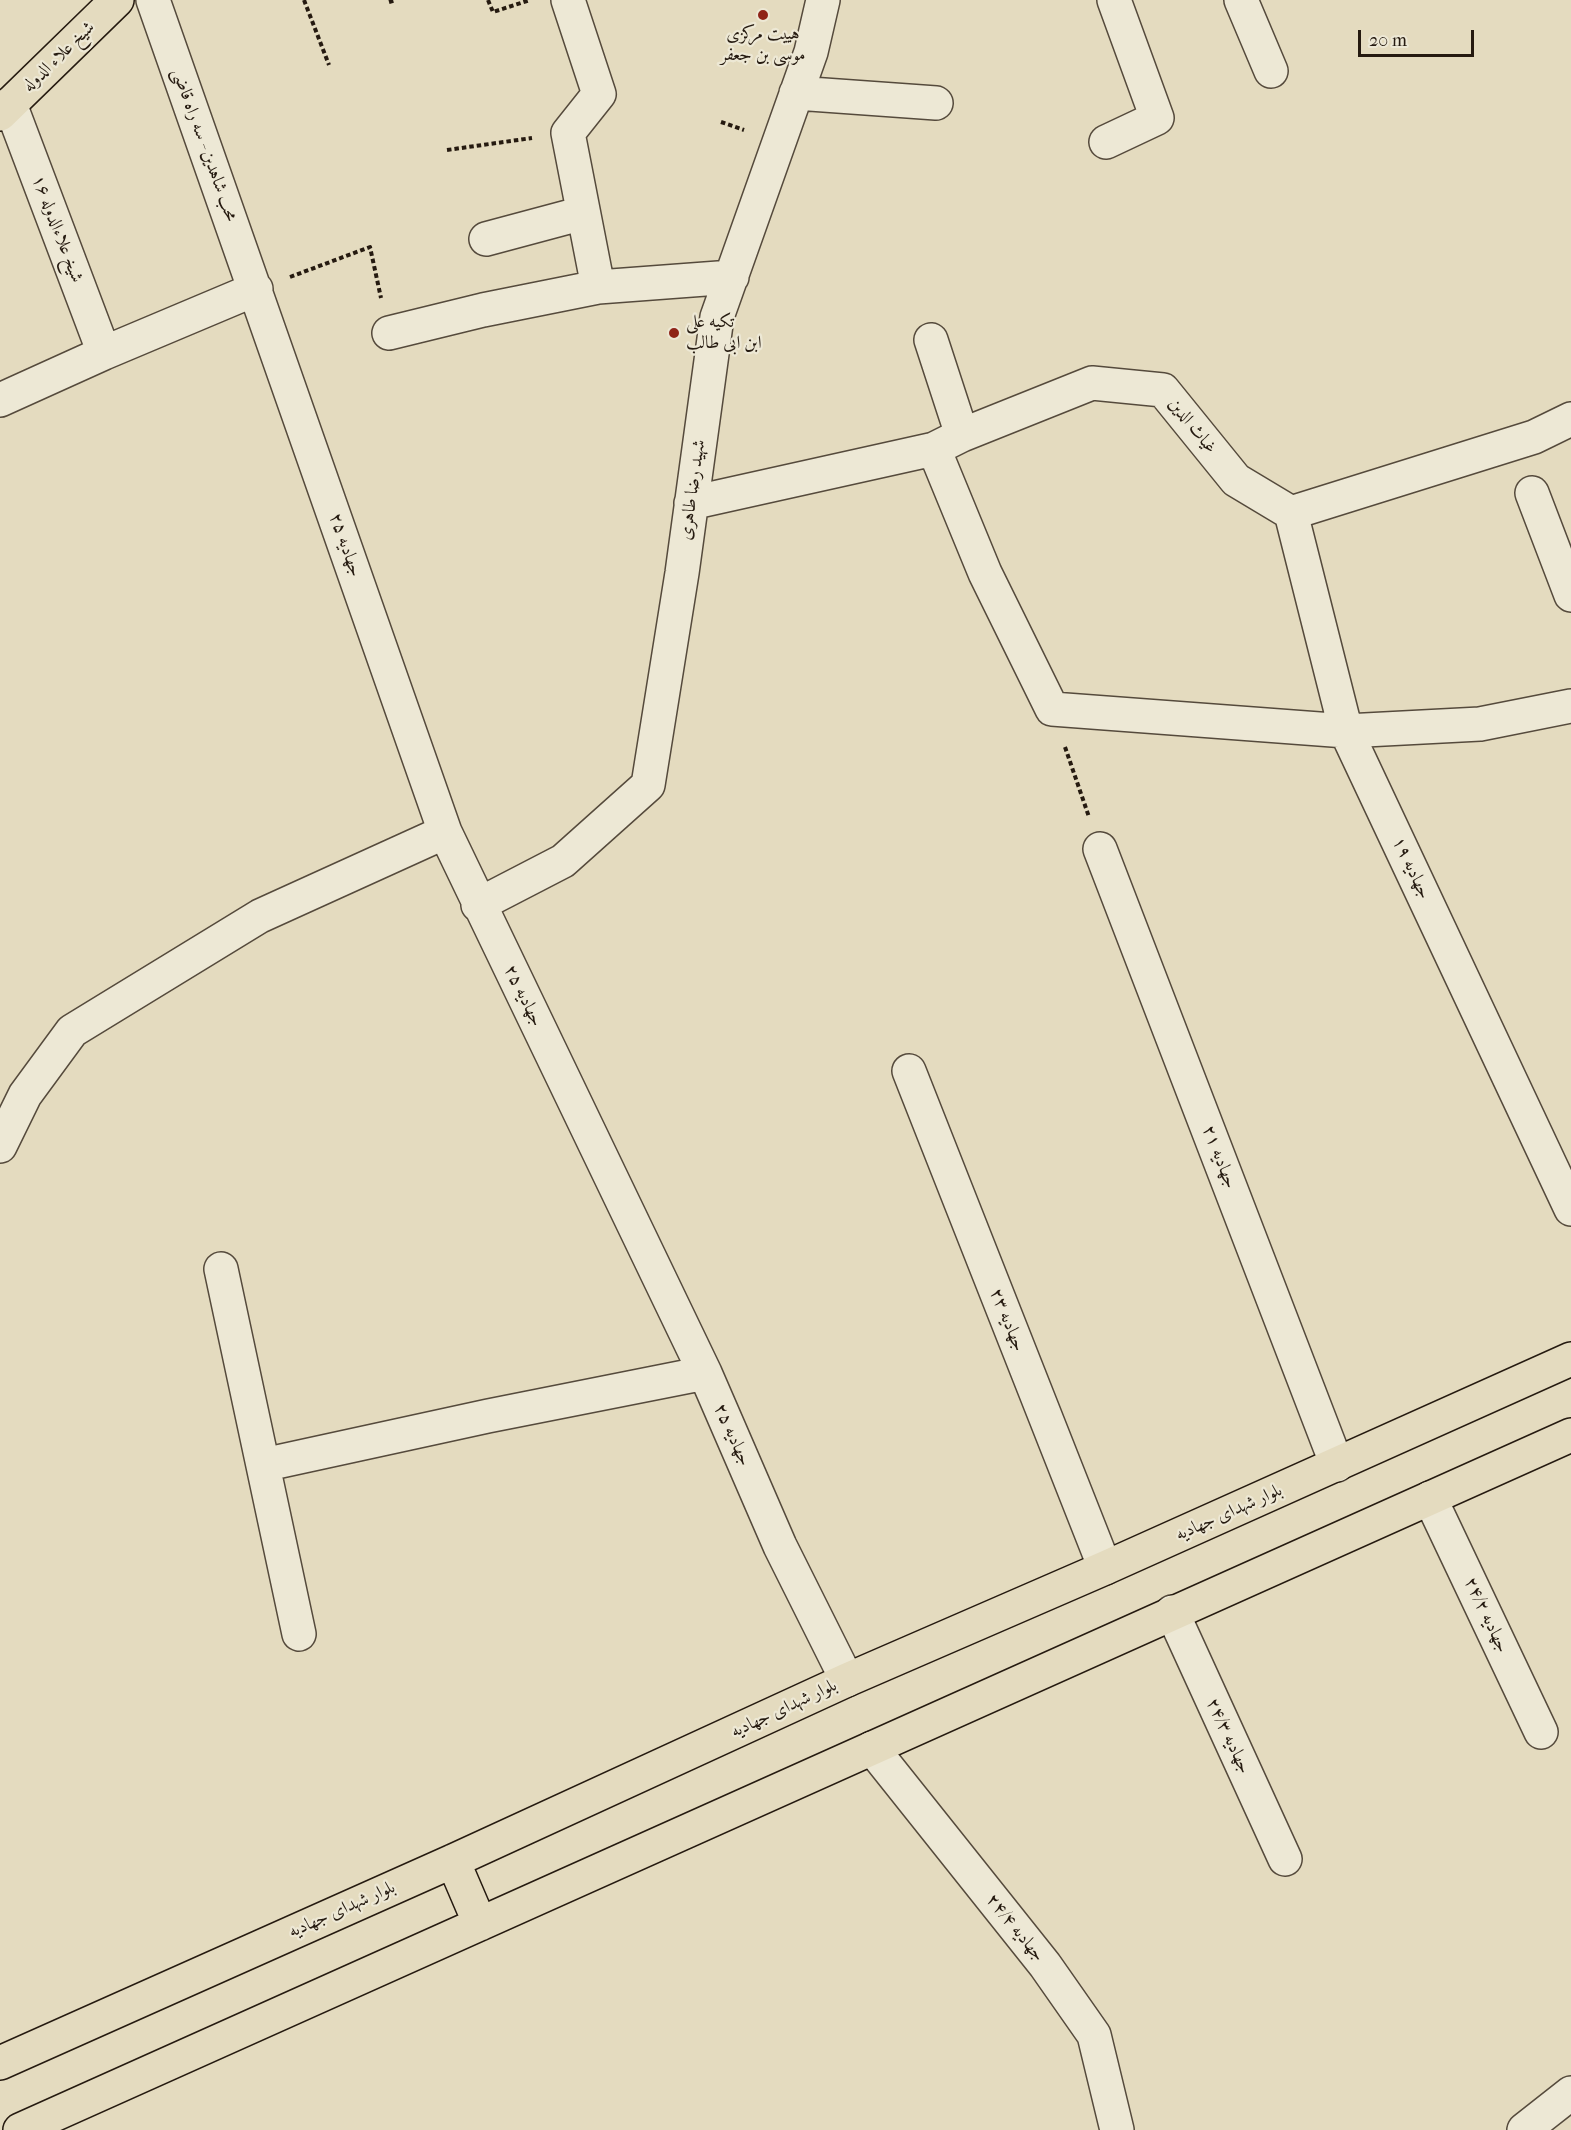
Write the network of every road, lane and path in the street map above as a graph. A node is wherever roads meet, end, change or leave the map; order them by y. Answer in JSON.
{"nodes":[{"id":1,"x":117,"y":0,"type":"edge"},
{"id":2,"x":153,"y":0,"type":"edge"},
{"id":3,"x":304,"y":0,"type":"edge"},
{"id":4,"x":396,"y":0,"type":"edge"},
{"id":5,"x":488,"y":0,"type":"edge"},
{"id":6,"x":530,"y":0,"type":"edge"},
{"id":7,"x":568,"y":0,"type":"edge"},
{"id":8,"x":823,"y":0,"type":"edge"},
{"id":9,"x":1114,"y":0,"type":"edge"},
{"id":10,"x":1241,"y":0,"type":"edge"},
{"id":11,"x":389,"y":2,"type":"dead end"},
{"id":12,"x":329,"y":65,"type":"dead end"},
{"id":13,"x":1271,"y":71,"type":"dead end"},
{"id":14,"x":796,"y":93,"type":"junction"},
{"id":15,"x":936,"y":103,"type":"dead end"},
{"id":16,"x":5,"y":109,"type":"edge"},
{"id":17,"x":568,"y":133,"type":"junction"},
{"id":18,"x":1106,"y":142,"type":"dead end"},
{"id":19,"x":447,"y":150,"type":"dead end"},
{"id":20,"x":584,"y":213,"type":"junction"},
{"id":21,"x":486,"y":239,"type":"dead end"},
{"id":22,"x":732,"y":277,"type":"junction"},
{"id":23,"x":598,"y":287,"type":"junction"},
{"id":24,"x":256,"y":289,"type":"junction"},
{"id":25,"x":389,"y":333,"type":"joint"},
{"id":26,"x":931,"y":340,"type":"dead end"},
{"id":27,"x":104,"y":353,"type":"junction"},
{"id":28,"x":0,"y":400,"type":"edge"},
{"id":29,"x":1571,"y":419,"type":"edge"},
{"id":30,"x":948,"y":442,"type":"junction"},
{"id":31,"x":1532,"y":493,"type":"dead end"},
{"id":32,"x":691,"y":503,"type":"junction"},
{"id":33,"x":1291,"y":513,"type":"junction"},
{"id":34,"x":1571,"y":595,"type":"edge"},
{"id":35,"x":1571,"y":706,"type":"edge"},
{"id":36,"x":1052,"y":710,"type":"junction"},
{"id":37,"x":1346,"y":731,"type":"junction"},
{"id":38,"x":445,"y":832,"type":"junction"},
{"id":39,"x":1100,"y":849,"type":"joint"},
{"id":40,"x":478,"y":905,"type":"junction"},
{"id":41,"x":909,"y":1071,"type":"dead end"},
{"id":42,"x":0,"y":1146,"type":"edge"},
{"id":43,"x":1571,"y":1209,"type":"edge"},
{"id":44,"x":221,"y":1269,"type":"dead end"},
{"id":45,"x":1571,"y":1359,"type":"edge"},
{"id":46,"x":705,"y":1372,"type":"junction"},
{"id":47,"x":1571,"y":1435,"type":"edge"},
{"id":48,"x":263,"y":1465,"type":"junction"},
{"id":49,"x":1337,"y":1465,"type":"junction"},
{"id":50,"x":1430,"y":1498,"type":"junction"},
{"id":51,"x":1105,"y":1568,"type":"junction"},
{"id":52,"x":1172,"y":1612,"type":"junction"},
{"id":53,"x":299,"y":1634,"type":"dead end"},
{"id":54,"x":847,"y":1680,"type":"junction"},
{"id":55,"x":1541,"y":1732,"type":"dead end"},
{"id":56,"x":872,"y":1748,"type":"junction"},
{"id":57,"x":1285,"y":1859,"type":"dead end"},
{"id":58,"x":453,"y":1861,"type":"junction"},
{"id":59,"x":480,"y":1924,"type":"junction"},
{"id":60,"x":0,"y":2063,"type":"edge"},
{"id":61,"x":1571,"y":2093,"type":"edge"},
{"id":62,"x":20,"y":2130,"type":"edge"},
{"id":63,"x":1117,"y":2130,"type":"edge"},
{"id":64,"x":1524,"y":2130,"type":"edge"}],
"edges":[{"from":1,"to":16,"type":"main road","name":"شیخ علاء الدوله"},
{"from":2,"to":24,"type":"street","name":"محب شاهدین - سه راه قاضی"},
{"from":3,"to":12,"type":"path"},
{"from":4,"to":11,"type":"path"},
{"from":5,"to":6,"type":"path"},
{"from":7,"to":17,"type":"street"},
{"from":8,"to":14,"type":"street","name":"شهید رضا طاهری"},
{"from":9,"to":18,"type":"street"},
{"from":10,"to":13,"type":"street"},
{"from":14,"to":15,"type":"street"},
{"from":14,"to":22,"type":"street","name":"شهید رضا طاهری"},
{"from":16,"to":27,"type":"street","name":"شیخ علاءالدوله ۱۶"},
{"from":17,"to":19,"type":"path"},
{"from":17,"to":20,"type":"street"},
{"from":20,"to":21,"type":"street"},
{"from":20,"to":23,"type":"street"},
{"from":22,"to":23,"type":"street"},
{"from":22,"to":32,"type":"street","name":"شهید رضا طاهری"},
{"from":23,"to":25,"type":"street"},
{"from":24,"to":25,"type":"path"},
{"from":24,"to":27,"type":"street"},
{"from":24,"to":38,"type":"street","name":"جهادیه ۲۵"},
{"from":26,"to":30,"type":"street"},
{"from":27,"to":28,"type":"street"},
{"from":29,"to":33,"type":"street"},
{"from":30,"to":32,"type":"street","name":"غیاث الدین"},
{"from":30,"to":33,"type":"street","name":"غیاث الدین"},
{"from":30,"to":36,"type":"street"},
{"from":31,"to":34,"type":"street"},
{"from":32,"to":40,"type":"street","name":"شهید رضا طاهری"},
{"from":33,"to":37,"type":"street","name":"جهادیه ۱۹"},
{"from":35,"to":37,"type":"street"},
{"from":36,"to":37,"type":"street"},
{"from":36,"to":39,"type":"path"},
{"from":37,"to":43,"type":"street","name":"جهادیه ۱۹"},
{"from":38,"to":40,"type":"street","name":"جهادیه ۲۵"},
{"from":38,"to":42,"type":"street"},
{"from":39,"to":49,"type":"street","name":"جهادیه ۲۱"},
{"from":40,"to":46,"type":"street","name":"جهادیه ۲۵"},
{"from":41,"to":51,"type":"street","name":"جهادیه ۲۳"},
{"from":44,"to":48,"type":"street"},
{"from":45,"to":49,"type":"main road","name":"بلوار شهدای جهادیه"},
{"from":46,"to":48,"type":"street"},
{"from":46,"to":54,"type":"street","name":"جهادیه ۲۵"},
{"from":47,"to":50,"type":"main road"},
{"from":48,"to":53,"type":"street"},
{"from":49,"to":51,"type":"main road","name":"بلوار شهدای جهادیه"},
{"from":50,"to":52,"type":"main road"},
{"from":50,"to":55,"type":"street","name":"جهادیه ۲۴/۲"},
{"from":51,"to":54,"type":"main road","name":"بلوار شهدای جهادیه"},
{"from":52,"to":56,"type":"main road"},
{"from":52,"to":57,"type":"street","name":"جهادیه ۲۴/۳"},
{"from":54,"to":58,"type":"main road","name":"بلوار شهدای جهادیه"},
{"from":56,"to":59,"type":"main road"},
{"from":56,"to":63,"type":"street","name":"جهادیه ۲۴/۴"},
{"from":58,"to":59,"type":"main road"},
{"from":58,"to":60,"type":"main road","name":"بلوار شهدای جهادیه"},
{"from":59,"to":62,"type":"main road"},
{"from":61,"to":64,"type":"street"}]}
